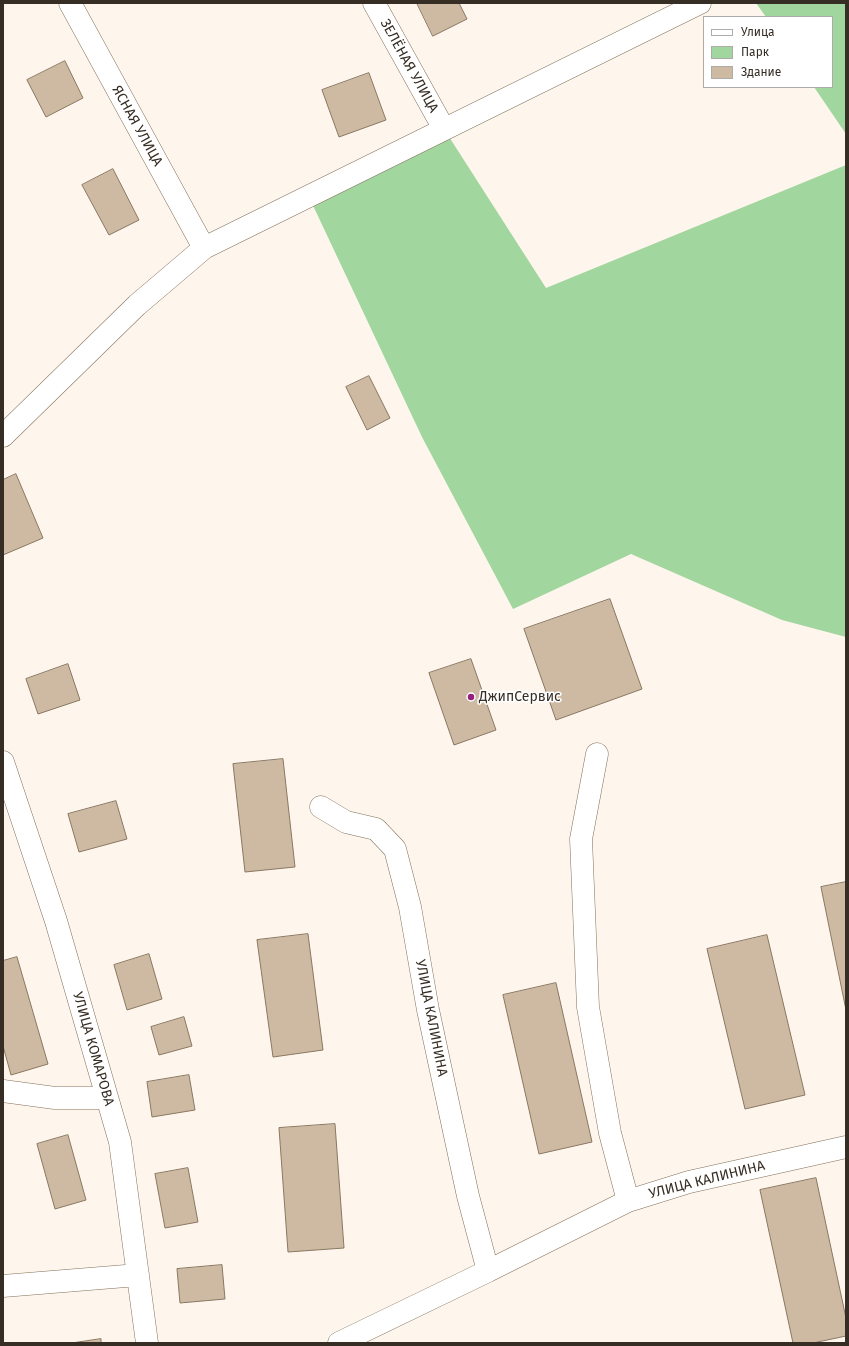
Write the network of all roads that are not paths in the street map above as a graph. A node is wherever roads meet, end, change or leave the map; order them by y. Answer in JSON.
{"nodes":[{"id":1,"x":70,"y":3,"type":"edge"},
{"id":2,"x":374,"y":3,"type":"edge"},
{"id":3,"x":700,"y":3,"type":"edge"},
{"id":4,"x":670,"y":9,"type":"edge"},
{"id":5,"x":444,"y":129,"type":"junction"},
{"id":6,"x":204,"y":248,"type":"junction"},
{"id":7,"x":3,"y":436,"type":"edge"},
{"id":8,"x":597,"y":754,"type":"dead end"},
{"id":9,"x":3,"y":762,"type":"edge"},
{"id":10,"x":321,"y":807,"type":"dead end"},
{"id":11,"x":3,"y":1091,"type":"edge"},
{"id":12,"x":107,"y":1098,"type":"junction"},
{"id":13,"x":846,"y":1147,"type":"edge"},
{"id":14,"x":628,"y":1201,"type":"junction"},
{"id":15,"x":488,"y":1271,"type":"junction"},
{"id":16,"x":138,"y":1275,"type":"junction"},
{"id":17,"x":3,"y":1286,"type":"edge"},
{"id":18,"x":147,"y":1343,"type":"edge"},
{"id":19,"x":339,"y":1343,"type":"edge"}],
"edges":[{"from":1,"to":6,"type":"street","name":"ЯСНАЯ УЛИЦА"},
{"from":2,"to":5,"type":"street","name":"ЗЕЛЁНАЯ УЛИЦА"},
{"from":3,"to":4,"type":"street"},
{"from":4,"to":5,"type":"street"},
{"from":5,"to":6,"type":"street"},
{"from":6,"to":7,"type":"street"},
{"from":8,"to":14,"type":"street"},
{"from":9,"to":12,"type":"street","name":"УЛИЦА КОМАРОВА"},
{"from":10,"to":15,"type":"street","name":"УЛИЦА КАЛИНИНА"},
{"from":11,"to":12,"type":"street"},
{"from":12,"to":16,"type":"street","name":"УЛИЦА КОМАРОВА"},
{"from":13,"to":14,"type":"street","name":"УЛИЦА КАЛИНИНА"},
{"from":14,"to":15,"type":"street","name":"УЛИЦА КАЛИНИНА"},
{"from":15,"to":19,"type":"street","name":"УЛИЦА КАЛИНИНА"},
{"from":16,"to":17,"type":"street"},
{"from":16,"to":18,"type":"street","name":"УЛИЦА КОМАРОВА"}]}
